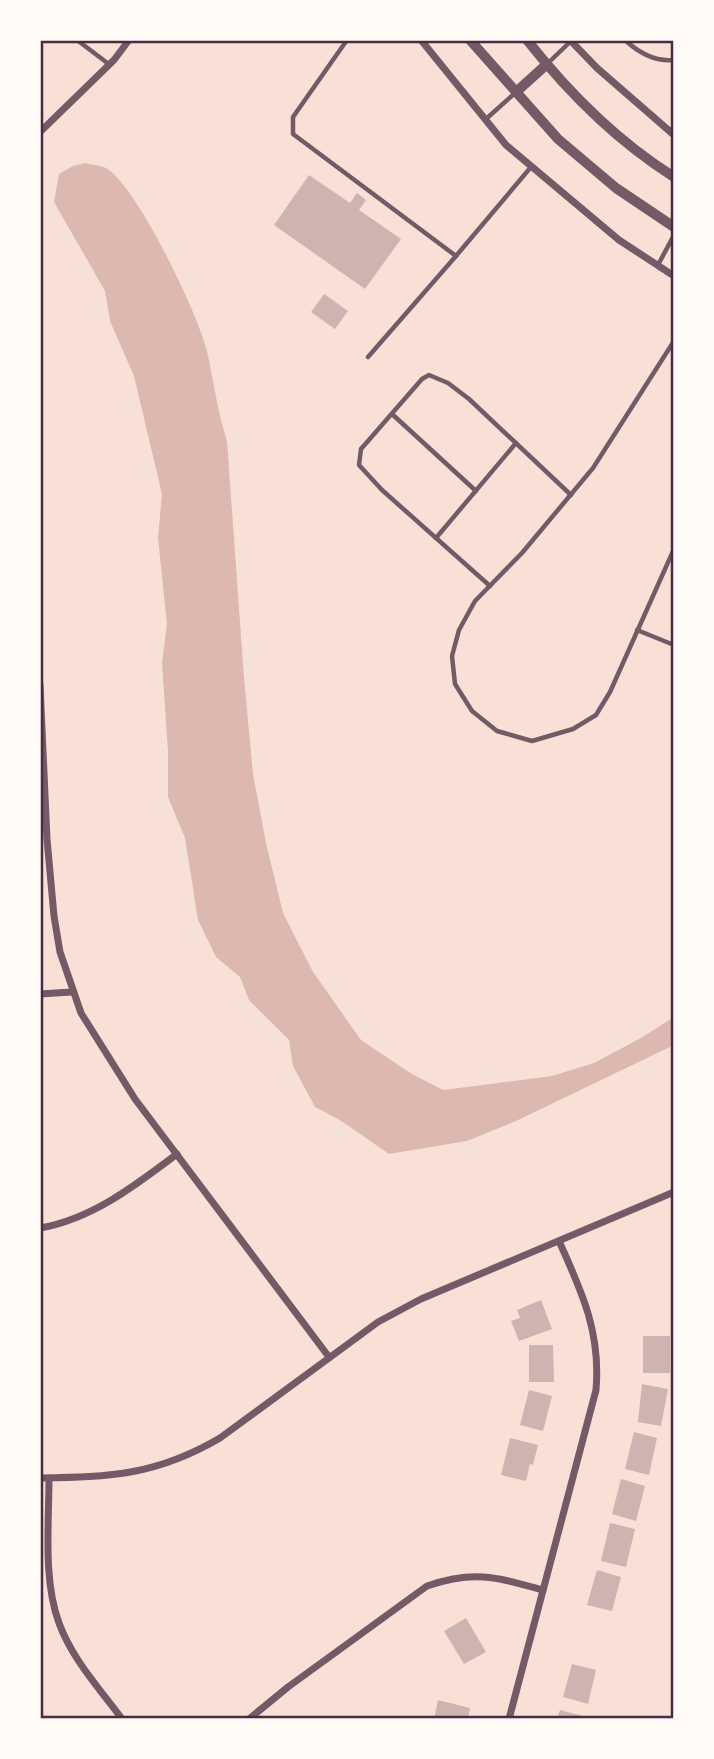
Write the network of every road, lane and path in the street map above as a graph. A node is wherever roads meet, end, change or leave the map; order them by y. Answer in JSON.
{"nodes":[{"id":1,"x":77,"y":40,"type":"edge"},
{"id":2,"x":129,"y":40,"type":"edge"},
{"id":3,"x":347,"y":40,"type":"edge"},
{"id":4,"x":421,"y":40,"type":"edge"},
{"id":5,"x":470,"y":40,"type":"edge"},
{"id":6,"x":527,"y":40,"type":"edge"},
{"id":7,"x":571,"y":40,"type":"edge"},
{"id":8,"x":625,"y":40,"type":"edge"},
{"id":9,"x":674,"y":60,"type":"edge"},
{"id":10,"x":110,"y":65,"type":"junction"},
{"id":11,"x":546,"y":65,"type":"junction"},
{"id":12,"x":516,"y":92,"type":"junction"},
{"id":13,"x":486,"y":119,"type":"junction"},
{"id":14,"x":40,"y":132,"type":"edge"},
{"id":15,"x":674,"y":135,"type":"edge"},
{"id":16,"x":532,"y":166,"type":"junction"},
{"id":17,"x":674,"y":177,"type":"edge"},
{"id":18,"x":674,"y":227,"type":"edge"},
{"id":19,"x":674,"y":235,"type":"edge"},
{"id":20,"x":456,"y":256,"type":"junction"},
{"id":21,"x":658,"y":265,"type":"junction"},
{"id":22,"x":674,"y":276,"type":"edge"},
{"id":23,"x":674,"y":341,"type":"edge"},
{"id":24,"x":368,"y":357,"type":"dead end"},
{"id":25,"x":392,"y":414,"type":"junction"},
{"id":26,"x":516,"y":443,"type":"junction"},
{"id":27,"x":476,"y":491,"type":"junction"},
{"id":28,"x":571,"y":495,"type":"junction"},
{"id":29,"x":436,"y":538,"type":"junction"},
{"id":30,"x":674,"y":549,"type":"edge"},
{"id":31,"x":490,"y":586,"type":"junction"},
{"id":32,"x":637,"y":630,"type":"junction"},
{"id":33,"x":674,"y":645,"type":"edge"},
{"id":34,"x":40,"y":685,"type":"edge"},
{"id":35,"x":42,"y":743,"type":"edge"},
{"id":36,"x":72,"y":992,"type":"junction"},
{"id":37,"x":40,"y":994,"type":"edge"},
{"id":38,"x":177,"y":1154,"type":"junction"},
{"id":39,"x":674,"y":1192,"type":"edge"},
{"id":40,"x":40,"y":1228,"type":"edge"},
{"id":41,"x":559,"y":1241,"type":"junction"},
{"id":42,"x":329,"y":1356,"type":"junction"},
{"id":43,"x":44,"y":1478,"type":"edge"},
{"id":44,"x":542,"y":1590,"type":"junction"},
{"id":45,"x":122,"y":1719,"type":"edge"},
{"id":46,"x":249,"y":1719,"type":"edge"},
{"id":47,"x":509,"y":1719,"type":"edge"}],
"edges":[{"from":1,"to":10,"type":"lane"},
{"from":2,"to":10,"type":"street"},
{"from":3,"to":20,"type":"lane"},
{"from":4,"to":13,"type":"street"},
{"from":5,"to":12,"type":"street"},
{"from":6,"to":11,"type":"street"},
{"from":7,"to":11,"type":"lane"},
{"from":7,"to":15,"type":"street"},
{"from":8,"to":9,"type":"lane"},
{"from":10,"to":14,"type":"street"},
{"from":11,"to":12,"type":"street"},
{"from":11,"to":17,"type":"street"},
{"from":12,"to":13,"type":"lane"},
{"from":12,"to":18,"type":"street"},
{"from":13,"to":16,"type":"street"},
{"from":16,"to":20,"type":"lane"},
{"from":16,"to":21,"type":"street"},
{"from":19,"to":21,"type":"lane"},
{"from":20,"to":24,"type":"lane"},
{"from":21,"to":22,"type":"street"},
{"from":23,"to":28,"type":"lane"},
{"from":25,"to":26,"type":"lane"},
{"from":25,"to":27,"type":"lane"},
{"from":25,"to":29,"type":"lane"},
{"from":26,"to":27,"type":"lane"},
{"from":26,"to":28,"type":"lane"},
{"from":27,"to":29,"type":"lane"},
{"from":28,"to":31,"type":"lane"},
{"from":29,"to":31,"type":"lane"},
{"from":30,"to":32,"type":"lane"},
{"from":31,"to":32,"type":"lane"},
{"from":32,"to":33,"type":"lane"},
{"from":34,"to":35,"type":"street"},
{"from":35,"to":36,"type":"street"},
{"from":36,"to":37,"type":"street"},
{"from":36,"to":38,"type":"street"},
{"from":38,"to":40,"type":"street"},
{"from":38,"to":42,"type":"street"},
{"from":39,"to":41,"type":"street"},
{"from":41,"to":42,"type":"street"},
{"from":41,"to":44,"type":"street"},
{"from":42,"to":43,"type":"street"},
{"from":43,"to":45,"type":"street"},
{"from":44,"to":46,"type":"street"},
{"from":44,"to":47,"type":"street"}]}
